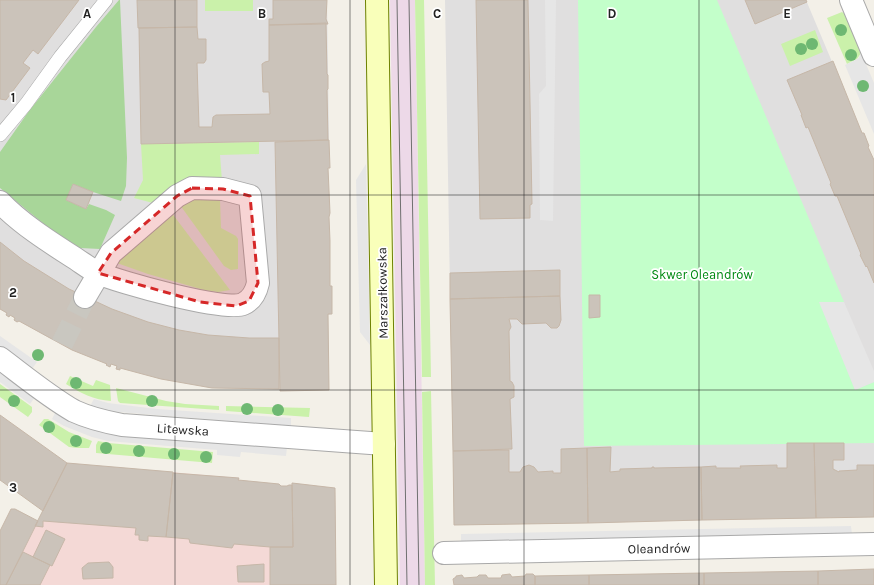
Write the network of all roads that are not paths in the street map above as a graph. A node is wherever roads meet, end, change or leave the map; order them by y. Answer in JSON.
{"nodes":[{"id":1,"x":106,"y":0,"type":"edge"},
{"id":2,"x":377,"y":0,"type":"edge"},
{"id":3,"x":851,"y":0,"type":"edge"},
{"id":4,"x":874,"y":55,"type":"edge"},
{"id":5,"x":0,"y":134,"type":"edge"},
{"id":6,"x":0,"y":202,"type":"edge"},
{"id":7,"x":98,"y":273,"type":"junction"},
{"id":8,"x":85,"y":297,"type":"tunnel mouth"},
{"id":9,"x":0,"y":358,"type":"edge"},
{"id":10,"x":384,"y":444,"type":"junction"},
{"id":11,"x":874,"y":544,"type":"edge"},
{"id":12,"x":444,"y":553,"type":"dead end"},
{"id":13,"x":386,"y":585,"type":"edge"}],
"edges":[{"from":1,"to":5,"type":"lane"},
{"from":2,"to":10,"type":"street","name":"Marszałkowska"},
{"from":3,"to":4,"type":"street"},
{"from":6,"to":7,"type":"street"},
{"from":7,"to":7,"type":"street"},
{"from":7,"to":8,"type":"street"},
{"from":9,"to":10,"type":"street","name":"Litewska"},
{"from":10,"to":13,"type":"street","name":"Marszałkowska"},
{"from":11,"to":12,"type":"street","name":"Oleandrów"}]}
